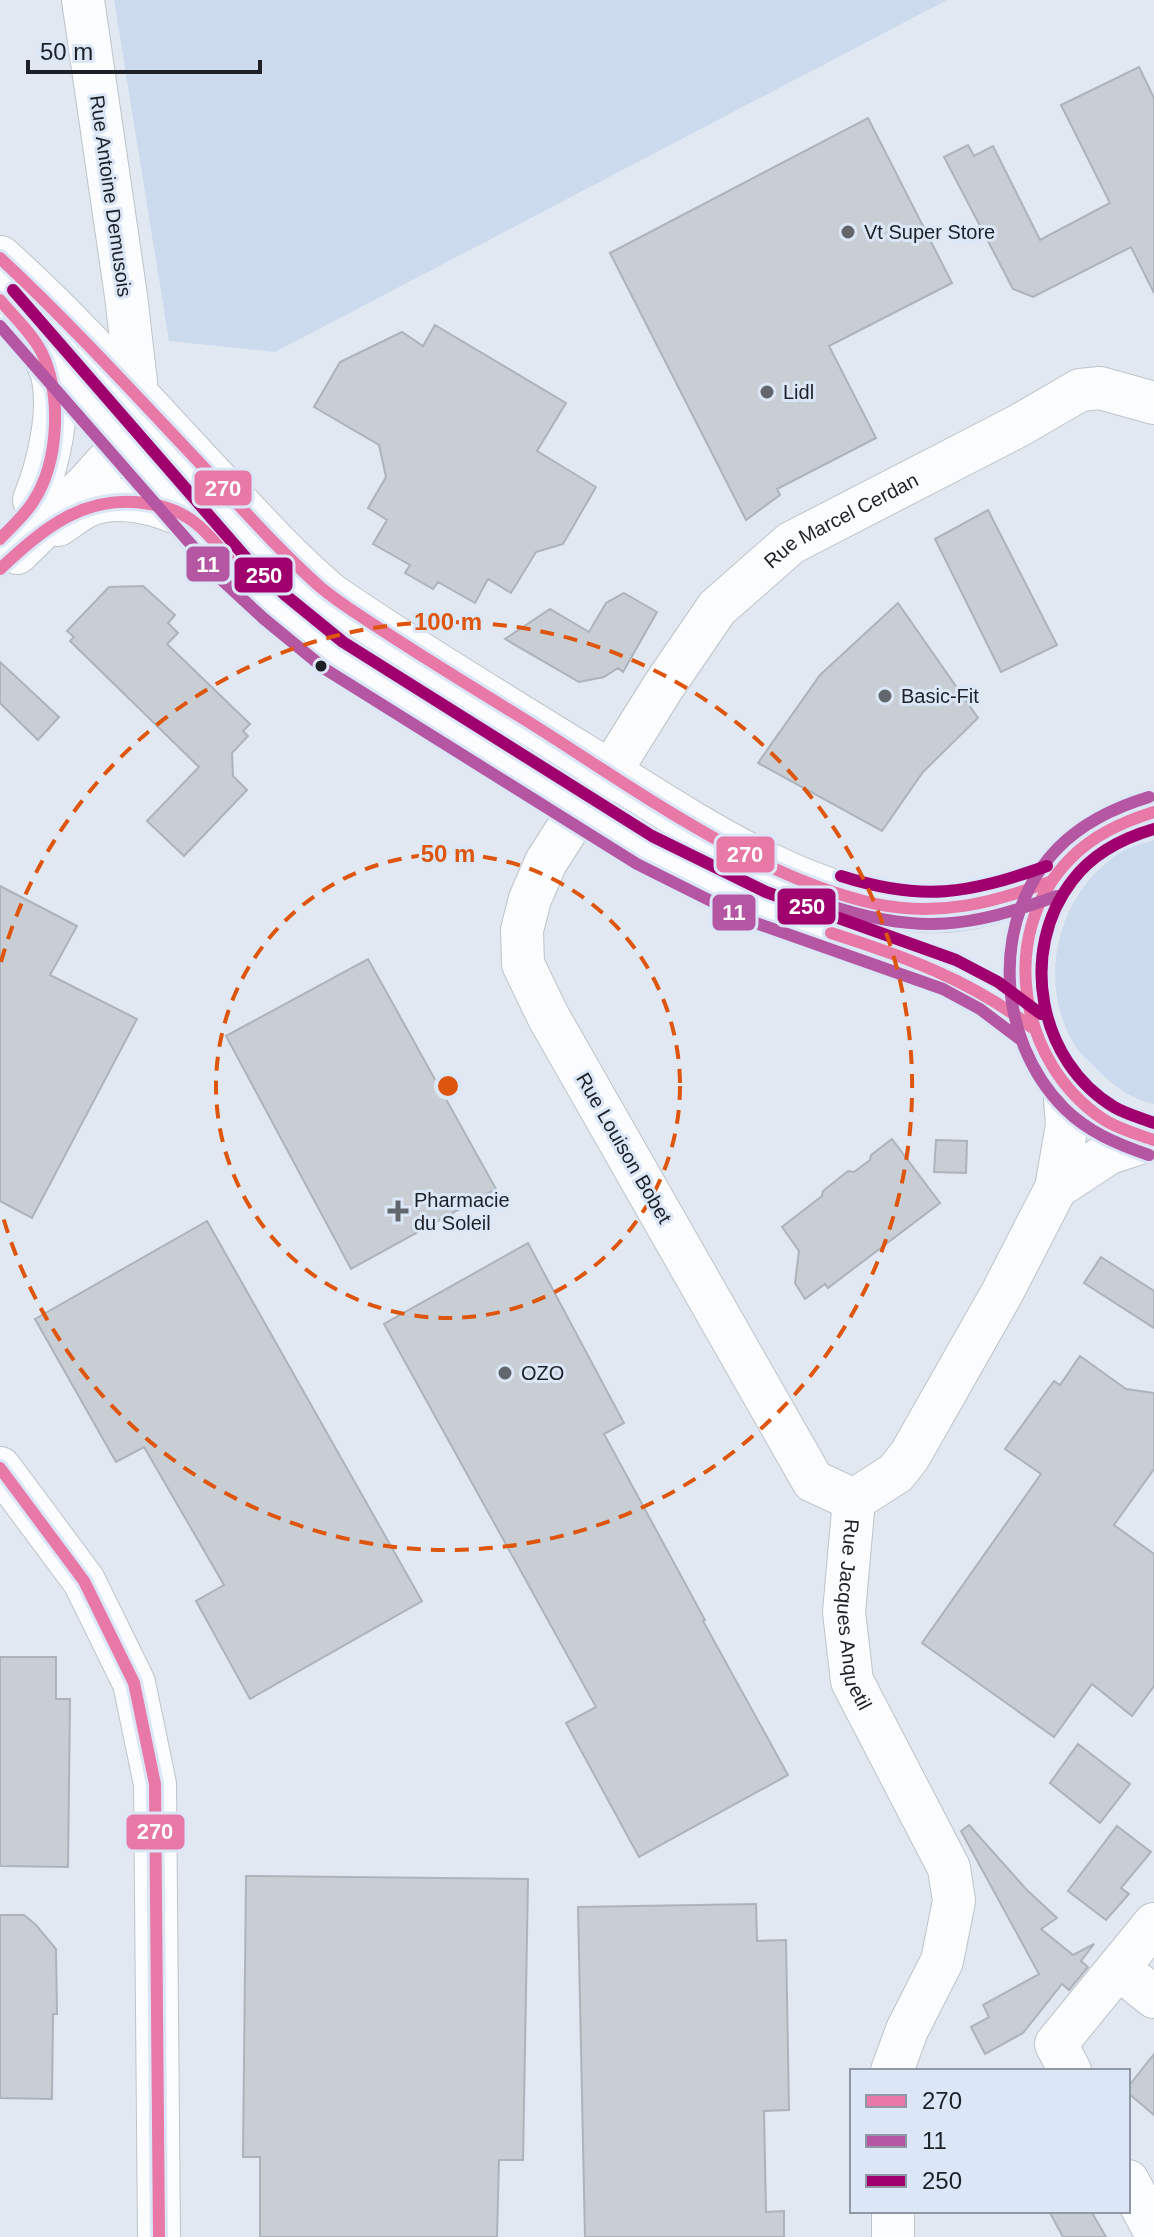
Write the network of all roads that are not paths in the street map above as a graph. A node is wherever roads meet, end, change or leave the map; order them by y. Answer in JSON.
{"nodes":[{"id":1,"x":83,"y":0,"type":"edge"},
{"id":2,"x":0,"y":258,"type":"edge"},
{"id":3,"x":0,"y":300,"type":"edge"},
{"id":4,"x":40,"y":349,"type":"junction"},
{"id":5,"x":1154,"y":403,"type":"edge"},
{"id":6,"x":121,"y":419,"type":"junction"},
{"id":7,"x":34,"y":500,"type":"junction"},
{"id":8,"x":191,"y":520,"type":"junction"},
{"id":9,"x":6,"y":554,"type":"edge"},
{"id":10,"x":610,"y":772,"type":"junction"},
{"id":11,"x":580,"y":809,"type":"junction"},
{"id":12,"x":1154,"y":812,"type":"edge"},
{"id":13,"x":1052,"y":881,"type":"junction"},
{"id":14,"x":1031,"y":1027,"type":"junction"},
{"id":15,"x":1064,"y":1085,"type":"junction"},
{"id":16,"x":1153,"y":1139,"type":"edge"},
{"id":17,"x":1056,"y":1188,"type":"junction"},
{"id":18,"x":0,"y":1468,"type":"edge"},
{"id":19,"x":854,"y":1500,"type":"junction"},
{"id":20,"x":1154,"y":1924,"type":"edge"},
{"id":21,"x":1118,"y":1968,"type":"junction"},
{"id":22,"x":1154,"y":1997,"type":"edge"},
{"id":23,"x":1063,"y":2058,"type":"edge"},
{"id":24,"x":893,"y":2069,"type":"edge"},
{"id":25,"x":1130,"y":2185,"type":"edge"},
{"id":26,"x":893,"y":2213,"type":"edge"},
{"id":27,"x":1154,"y":2230,"type":"edge"},
{"id":28,"x":159,"y":2237,"type":"edge"},
{"id":29,"x":893,"y":2237,"type":"edge"}],
"edges":[{"from":1,"to":6,"type":"street","name":"Rue Antoine Demusois"},
{"from":2,"to":6,"type":"main road"},
{"from":3,"to":4,"type":"main road"},
{"from":4,"to":6,"type":"main road"},
{"from":4,"to":7,"type":"street"},
{"from":5,"to":10,"type":"street","name":"Rue Marcel Cerdan"},
{"from":6,"to":7,"type":"street"},
{"from":6,"to":8,"type":"main road"},
{"from":6,"to":9,"type":"street"},
{"from":6,"to":10,"type":"main road"},
{"from":7,"to":9,"type":"street"},
{"from":8,"to":9,"type":"street"},
{"from":8,"to":11,"type":"main road"},
{"from":10,"to":11,"type":"street","name":"Rue Louison Bobet"},
{"from":10,"to":13,"type":"main road"},
{"from":11,"to":14,"type":"main road"},
{"from":11,"to":19,"type":"street","name":"Rue Louison Bobet"},
{"from":12,"to":13,"type":"main road"},
{"from":13,"to":14,"type":"main road"},
{"from":14,"to":15,"type":"main road"},
{"from":15,"to":16,"type":"main road"},
{"from":15,"to":17,"type":"street","name":"Rue Jacques Anquetil"},
{"from":16,"to":17,"type":"street","name":"Rue Jacques Anquetil"},
{"from":17,"to":19,"type":"street","name":"Rue Jacques Anquetil"},
{"from":18,"to":28,"type":"street"},
{"from":19,"to":24,"type":"street","name":"Rue Jacques Anquetil"},
{"from":20,"to":21,"type":"street"},
{"from":21,"to":22,"type":"street"},
{"from":21,"to":23,"type":"street"},
{"from":25,"to":27,"type":"street"},
{"from":26,"to":29,"type":"street"}]}
